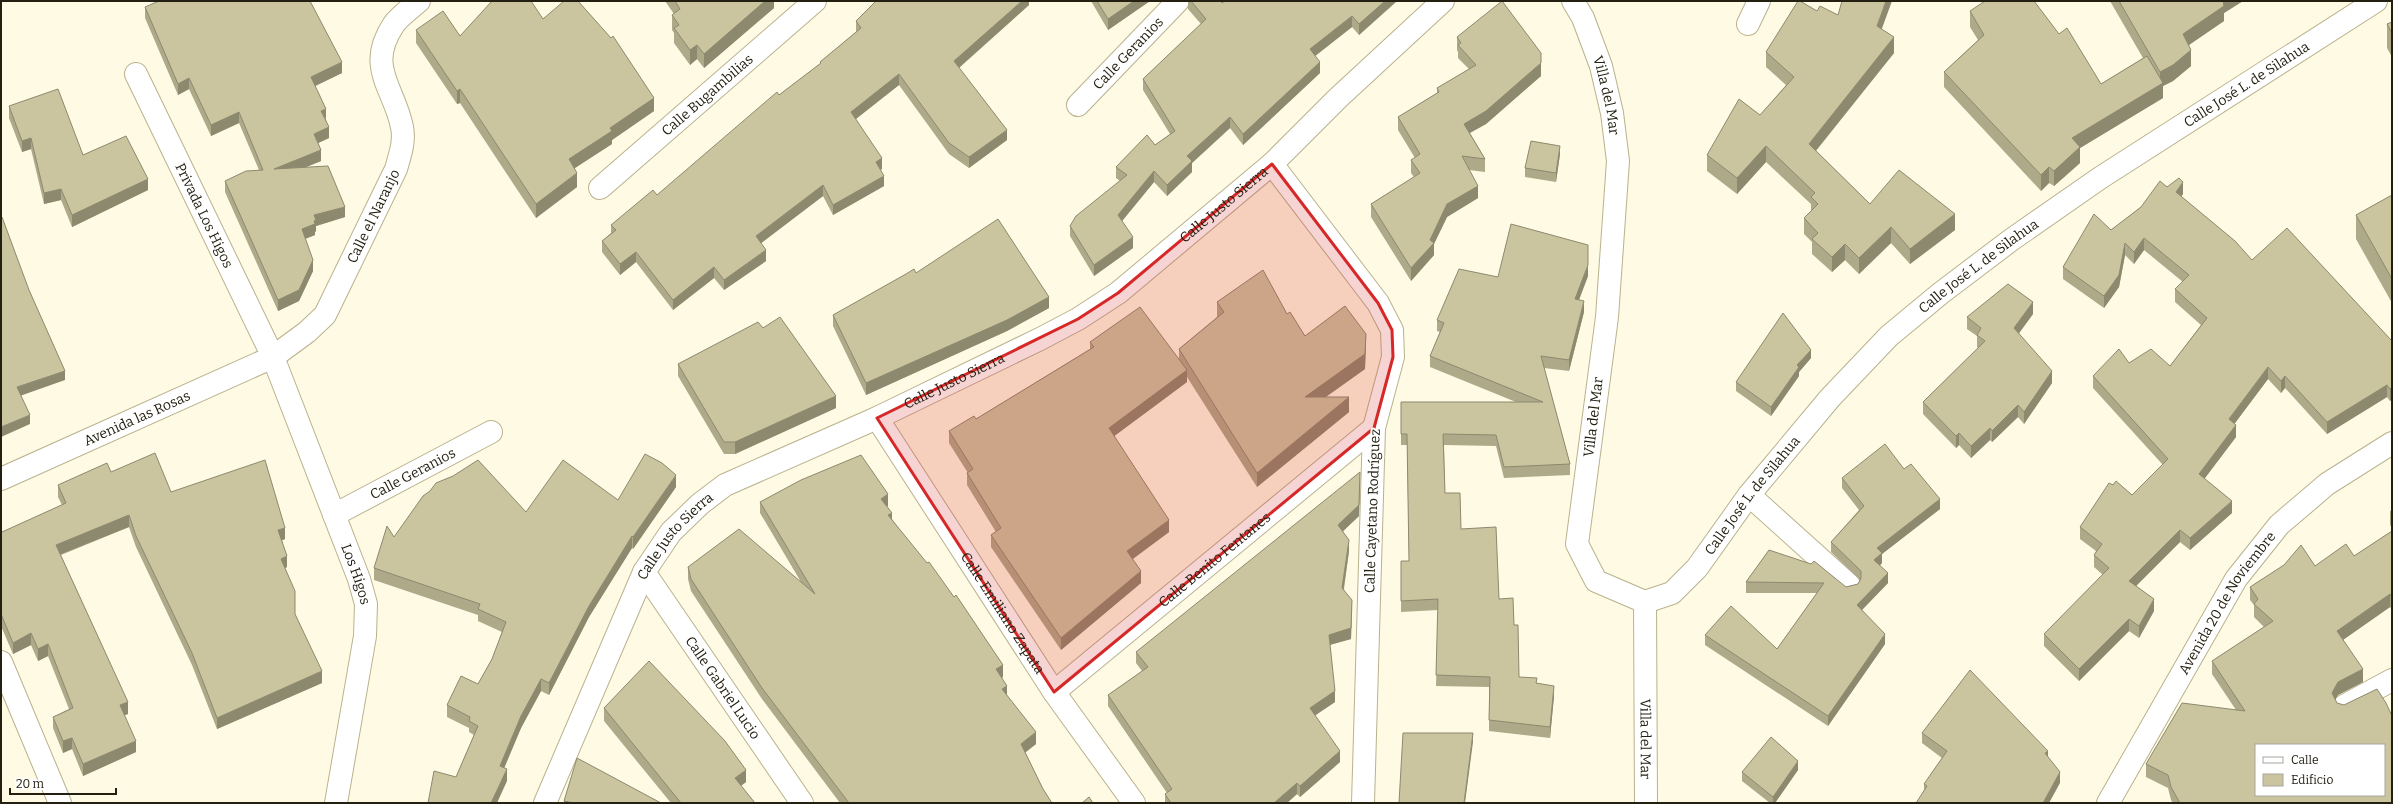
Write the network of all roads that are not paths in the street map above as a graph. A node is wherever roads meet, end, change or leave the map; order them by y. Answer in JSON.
{"nodes":[{"id":1,"x":418,"y":1,"type":"edge"},
{"id":2,"x":815,"y":1,"type":"edge"},
{"id":3,"x":1178,"y":1,"type":"edge"},
{"id":4,"x":1443,"y":1,"type":"edge"},
{"id":5,"x":1573,"y":1,"type":"edge"},
{"id":6,"x":1759,"y":1,"type":"edge"},
{"id":7,"x":2376,"y":1,"type":"edge"},
{"id":8,"x":1748,"y":24,"type":"dead end"},
{"id":9,"x":136,"y":74,"type":"dead end"},
{"id":10,"x":1078,"y":105,"type":"dead end"},
{"id":11,"x":1272,"y":164,"type":"junction"},
{"id":12,"x":600,"y":188,"type":"dead end"},
{"id":13,"x":273,"y":358,"type":"junction"},
{"id":14,"x":877,"y":418,"type":"junction"},
{"id":15,"x":1374,"y":428,"type":"junction"},
{"id":16,"x":491,"y":432,"type":"dead end"},
{"id":17,"x":2392,"y":443,"type":"edge"},
{"id":18,"x":1,"y":480,"type":"edge"},
{"id":19,"x":1749,"y":495,"type":"junction"},
{"id":20,"x":334,"y":515,"type":"junction"},
{"id":21,"x":644,"y":572,"type":"junction"},
{"id":22,"x":1849,"y":586,"type":"edge"},
{"id":23,"x":1645,"y":602,"type":"junction"},
{"id":24,"x":1,"y":662,"type":"edge"},
{"id":25,"x":2392,"y":680,"type":"edge"},
{"id":26,"x":1054,"y":692,"type":"junction"},
{"id":27,"x":2344,"y":706,"type":"edge"},
{"id":28,"x":1361,"y":802,"type":"edge"},
{"id":29,"x":60,"y":803,"type":"edge"},
{"id":30,"x":336,"y":803,"type":"edge"},
{"id":31,"x":545,"y":803,"type":"edge"},
{"id":32,"x":802,"y":803,"type":"edge"},
{"id":33,"x":1134,"y":803,"type":"edge"},
{"id":34,"x":1646,"y":803,"type":"edge"},
{"id":35,"x":2108,"y":803,"type":"edge"}],
"edges":[{"from":1,"to":13,"type":"street","name":"Calle el Naranjo"},
{"from":2,"to":12,"type":"street","name":"Calle Bugambilias"},
{"from":3,"to":10,"type":"street","name":"Calle Geranios"},
{"from":4,"to":11,"type":"street","name":"Calle Justo Sierra"},
{"from":5,"to":23,"type":"street","name":"Villa del Mar"},
{"from":6,"to":8,"type":"street"},
{"from":7,"to":19,"type":"street","name":"Calle José L. de Silahua"},
{"from":9,"to":13,"type":"street","name":"Privada Los Higos"},
{"from":11,"to":14,"type":"street","name":"Calle Justo Sierra"},
{"from":11,"to":15,"type":"street","name":"Calle Cayetano Rodríguez"},
{"from":13,"to":18,"type":"street","name":"Avenida las Rosas"},
{"from":13,"to":20,"type":"street","name":"Los Higos"},
{"from":14,"to":21,"type":"street","name":"Calle Justo Sierra"},
{"from":14,"to":26,"type":"street","name":"Calle Emiliano Zapata"},
{"from":15,"to":26,"type":"street","name":"Calle Benito Fentanes"},
{"from":15,"to":28,"type":"street","name":"Calle Cayetano Rodríguez"},
{"from":16,"to":20,"type":"street","name":"Calle Geranios"},
{"from":17,"to":35,"type":"street","name":"Avenida 20 de Noviembre"},
{"from":19,"to":22,"type":"street"},
{"from":19,"to":23,"type":"street","name":"Calle José L. de Silahua"},
{"from":20,"to":30,"type":"street","name":"Los Higos"},
{"from":21,"to":31,"type":"street","name":"Calle Justo Sierra"},
{"from":21,"to":32,"type":"street","name":"Calle Gabriel Lucio"},
{"from":23,"to":34,"type":"street","name":"Villa del Mar"},
{"from":24,"to":29,"type":"street"},
{"from":25,"to":27,"type":"street"},
{"from":26,"to":33,"type":"street","name":"Calle Emiliano Zapata"}]}
